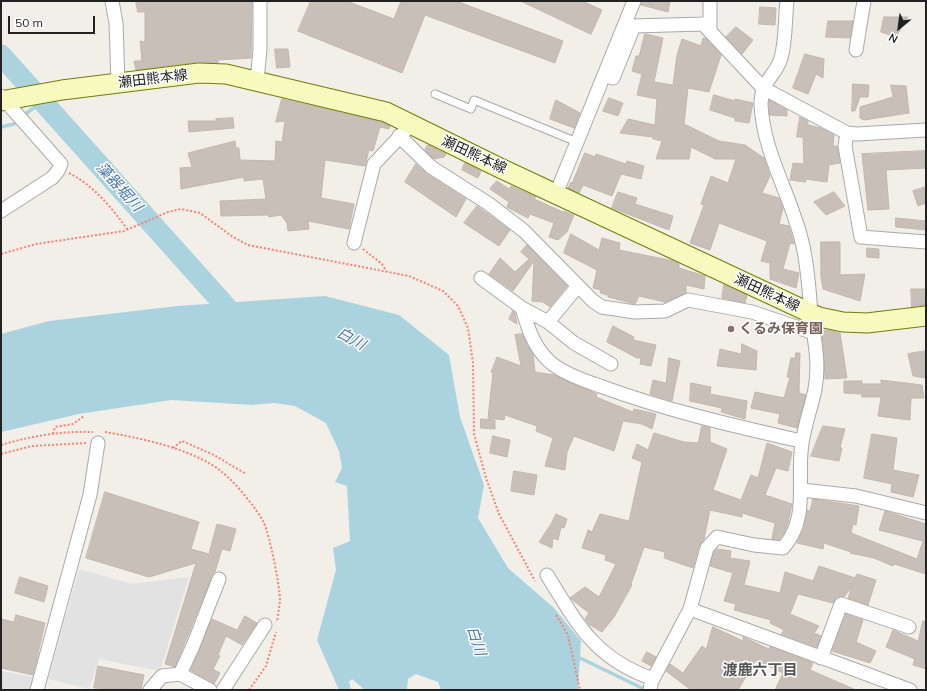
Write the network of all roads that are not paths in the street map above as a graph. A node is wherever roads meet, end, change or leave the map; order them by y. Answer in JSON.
{"nodes":[{"id":1,"x":112,"y":1,"type":"edge"},
{"id":2,"x":260,"y":1,"type":"edge"},
{"id":3,"x":634,"y":1,"type":"edge"},
{"id":4,"x":710,"y":1,"type":"edge"},
{"id":5,"x":787,"y":1,"type":"edge"},
{"id":6,"x":864,"y":1,"type":"edge"},
{"id":7,"x":710,"y":32,"type":"junction"},
{"id":8,"x":856,"y":50,"type":"dead end"},
{"id":9,"x":604,"y":75,"type":"junction"},
{"id":10,"x":257,"y":81,"type":"junction"},
{"id":11,"x":118,"y":83,"type":"junction"},
{"id":12,"x":762,"y":88,"type":"junction"},
{"id":13,"x":435,"y":94,"type":"dead end"},
{"id":14,"x":5,"y":99,"type":"edge"},
{"id":15,"x":406,"y":130,"type":"junction"},
{"id":16,"x":926,"y":130,"type":"edge"},
{"id":17,"x":847,"y":133,"type":"junction"},
{"id":18,"x":577,"y":142,"type":"junction"},
{"id":19,"x":556,"y":194,"type":"junction"},
{"id":20,"x":1,"y":211,"type":"edge"},
{"id":21,"x":926,"y":242,"type":"edge"},
{"id":22,"x":354,"y":243,"type":"road end"},
{"id":23,"x":481,"y":278,"type":"dead end"},
{"id":24,"x":578,"y":286,"type":"junction"},
{"id":25,"x":522,"y":308,"type":"junction"},
{"id":26,"x":811,"y":314,"type":"junction"},
{"id":27,"x":926,"y":316,"type":"edge"},
{"id":28,"x":548,"y":322,"type":"junction"},
{"id":29,"x":814,"y":333,"type":"junction"},
{"id":30,"x":612,"y":364,"type":"dead end"},
{"id":31,"x":100,"y":436,"type":"road end"},
{"id":32,"x":802,"y":441,"type":"junction"},
{"id":33,"x":802,"y":490,"type":"junction"},
{"id":34,"x":926,"y":513,"type":"edge"},
{"id":35,"x":541,"y":578,"type":"road end"},
{"id":36,"x":219,"y":579,"type":"dead end"},
{"id":37,"x":690,"y":609,"type":"junction"},
{"id":38,"x":265,"y":626,"type":"dead end"},
{"id":39,"x":909,"y":627,"type":"dead end"},
{"id":40,"x":821,"y":658,"type":"junction"},
{"id":41,"x":180,"y":674,"type":"junction"},
{"id":42,"x":651,"y":684,"type":"edge"},
{"id":43,"x":37,"y":690,"type":"edge"},
{"id":44,"x":150,"y":690,"type":"edge"},
{"id":45,"x":210,"y":690,"type":"edge"},
{"id":46,"x":223,"y":690,"type":"edge"},
{"id":47,"x":910,"y":690,"type":"edge"}],
"edges":[{"from":1,"to":11,"type":"street"},
{"from":2,"to":10,"type":"street"},
{"from":3,"to":9,"type":"street"},
{"from":4,"to":7,"type":"street"},
{"from":5,"to":12,"type":"street"},
{"from":6,"to":8,"type":"street"},
{"from":7,"to":9,"type":"street"},
{"from":7,"to":12,"type":"street"},
{"from":9,"to":18,"type":"street"},
{"from":10,"to":11,"type":"main road","name":"瀬田熊本線"},
{"from":10,"to":15,"type":"main road","name":"瀬田熊本線"},
{"from":11,"to":14,"type":"main road","name":"瀬田熊本線"},
{"from":12,"to":17,"type":"street"},
{"from":12,"to":26,"type":"street"},
{"from":13,"to":18,"type":"lane"},
{"from":14,"to":20,"type":"street"},
{"from":15,"to":19,"type":"main road","name":"瀬田熊本線"},
{"from":15,"to":22,"type":"street"},
{"from":15,"to":24,"type":"street"},
{"from":16,"to":17,"type":"street"},
{"from":17,"to":21,"type":"street"},
{"from":18,"to":19,"type":"street"},
{"from":19,"to":26,"type":"main road","name":"瀬田熊本線"},
{"from":23,"to":25,"type":"street"},
{"from":24,"to":28,"type":"street"},
{"from":24,"to":29,"type":"street"},
{"from":25,"to":28,"type":"street"},
{"from":25,"to":32,"type":"street"},
{"from":26,"to":27,"type":"main road","name":"瀬田熊本線"},
{"from":26,"to":29,"type":"street"},
{"from":28,"to":30,"type":"street"},
{"from":29,"to":32,"type":"street"},
{"from":31,"to":43,"type":"street"},
{"from":32,"to":33,"type":"street"},
{"from":33,"to":34,"type":"street"},
{"from":33,"to":37,"type":"street"},
{"from":35,"to":42,"type":"street"},
{"from":36,"to":41,"type":"street"},
{"from":37,"to":40,"type":"street"},
{"from":37,"to":42,"type":"street"},
{"from":38,"to":46,"type":"street"},
{"from":39,"to":40,"type":"street"},
{"from":40,"to":47,"type":"street"},
{"from":41,"to":44,"type":"street"},
{"from":41,"to":45,"type":"street"}]}
